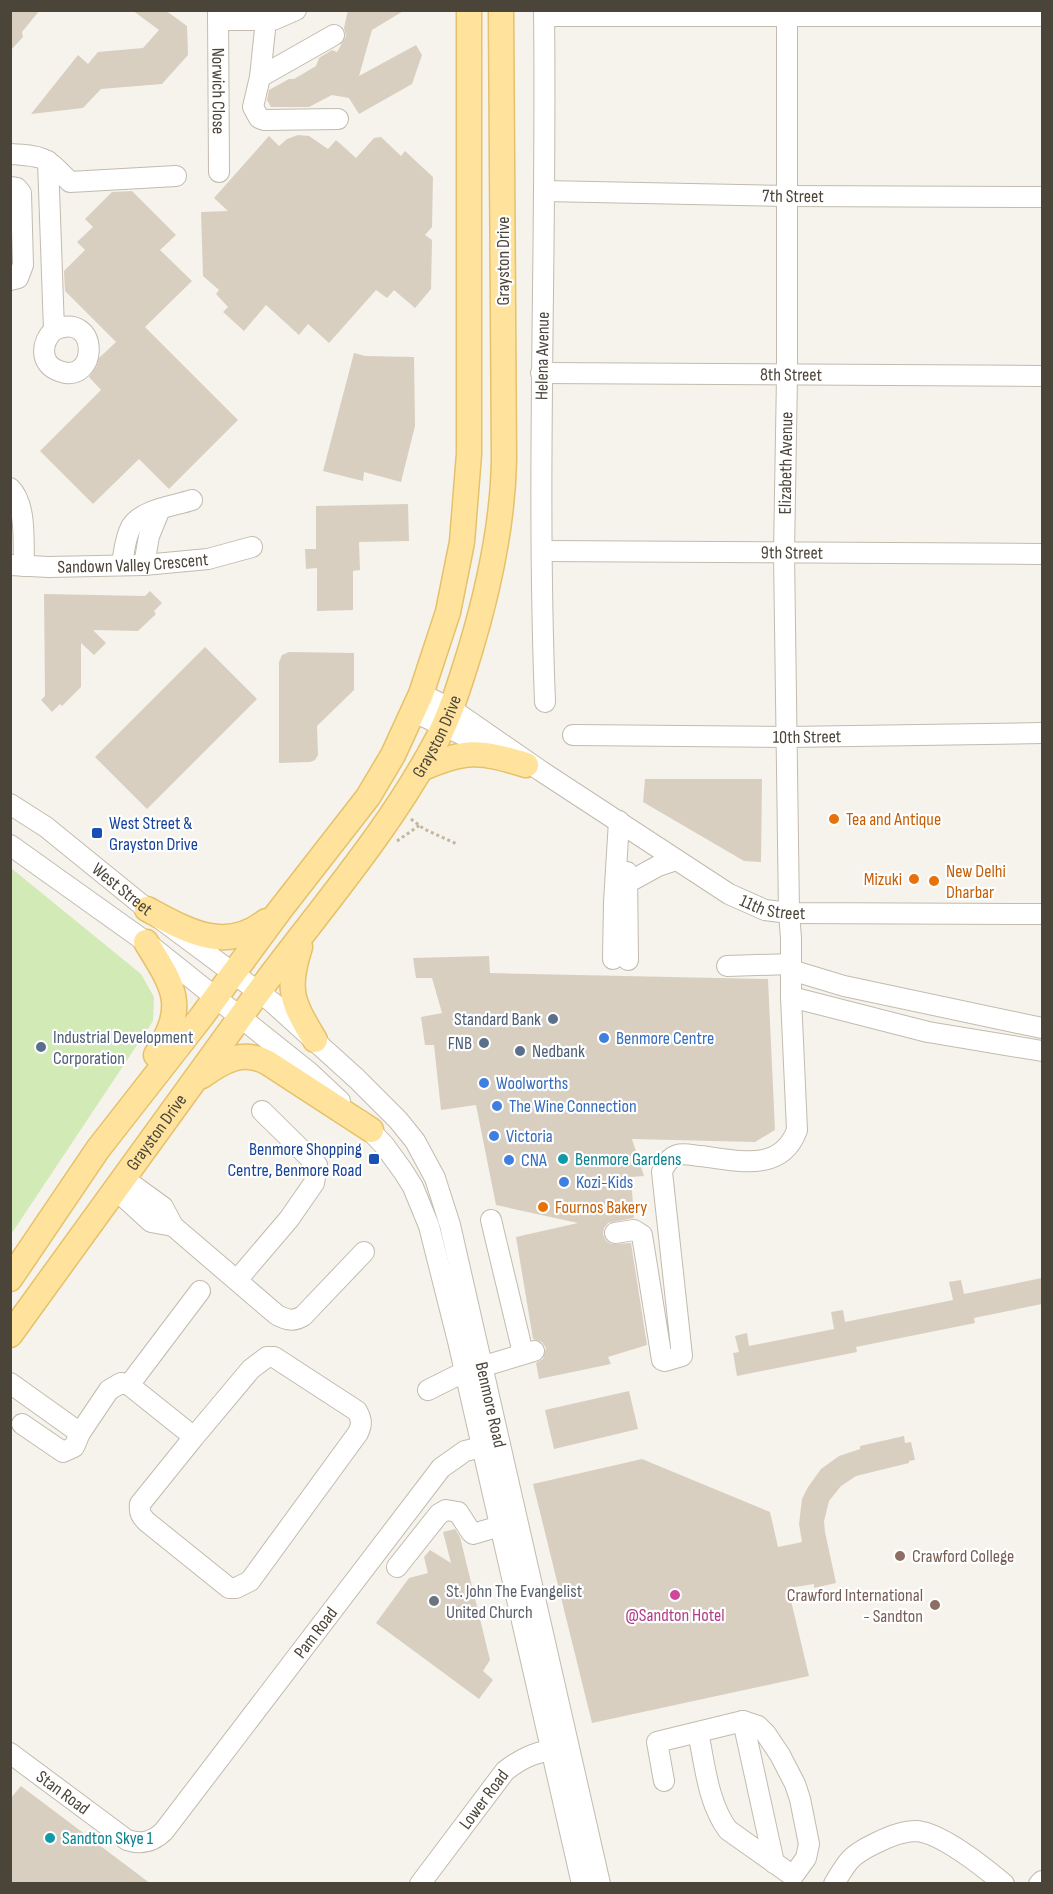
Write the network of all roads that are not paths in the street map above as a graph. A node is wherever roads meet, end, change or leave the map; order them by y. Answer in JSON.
{"nodes":[{"id":1,"x":296,"y":10,"type":"edge"},
{"id":2,"x":469,"y":10,"type":"edge"},
{"id":3,"x":501,"y":10,"type":"edge"},
{"id":4,"x":544,"y":13,"type":"edge"},
{"id":5,"x":787,"y":13,"type":"edge"},
{"id":6,"x":218,"y":15,"type":"edge"},
{"id":7,"x":1042,"y":16,"type":"edge"},
{"id":8,"x":266,"y":20,"type":"junction"},
{"id":9,"x":334,"y":36,"type":"dead end"},
{"id":10,"x":260,"y":77,"type":"junction"},
{"id":11,"x":338,"y":119,"type":"dead end"},
{"id":12,"x":10,"y":154,"type":"edge"},
{"id":13,"x":48,"y":160,"type":"junction"},
{"id":14,"x":219,"y":172,"type":"dead end"},
{"id":15,"x":176,"y":176,"type":"dead end"},
{"id":16,"x":10,"y":186,"type":"edge"},
{"id":17,"x":544,"y":190,"type":"junction"},
{"id":18,"x":788,"y":196,"type":"junction"},
{"id":19,"x":1042,"y":197,"type":"edge"},
{"id":20,"x":10,"y":280,"type":"edge"},
{"id":21,"x":54,"y":330,"type":"dead end"},
{"id":22,"x":542,"y":373,"type":"junction"},
{"id":23,"x":787,"y":376,"type":"junction"},
{"id":24,"x":1042,"y":376,"type":"edge"},
{"id":25,"x":10,"y":488,"type":"edge"},
{"id":26,"x":192,"y":500,"type":"dead end"},
{"id":27,"x":160,"y":509,"type":"junction"},
{"id":28,"x":252,"y":547,"type":"dead end"},
{"id":29,"x":542,"y":551,"type":"junction"},
{"id":30,"x":784,"y":553,"type":"junction"},
{"id":31,"x":1042,"y":554,"type":"edge"},
{"id":32,"x":122,"y":564,"type":"junction"},
{"id":33,"x":144,"y":565,"type":"junction"},
{"id":34,"x":17,"y":566,"type":"edge"},
{"id":35,"x":545,"y":702,"type":"dead end"},
{"id":36,"x":418,"y":703,"type":"junction"},
{"id":37,"x":447,"y":718,"type":"junction"},
{"id":38,"x":1042,"y":733,"type":"edge"},
{"id":39,"x":573,"y":735,"type":"dead end"},
{"id":40,"x":788,"y":737,"type":"junction"},
{"id":41,"x":534,"y":768,"type":"junction"},
{"id":42,"x":421,"y":769,"type":"junction"},
{"id":43,"x":10,"y":804,"type":"edge"},
{"id":44,"x":623,"y":824,"type":"junction"},
{"id":45,"x":10,"y":845,"type":"edge"},
{"id":46,"x":676,"y":860,"type":"junction"},
{"id":47,"x":627,"y":883,"type":"junction"},
{"id":48,"x":147,"y":909,"type":"junction"},
{"id":49,"x":280,"y":910,"type":"junction"},
{"id":50,"x":789,"y":913,"type":"junction"},
{"id":51,"x":1042,"y":914,"type":"edge"},
{"id":52,"x":303,"y":936,"type":"junction"},
{"id":53,"x":146,"y":942,"type":"junction"},
{"id":54,"x":728,"y":966,"type":"dead end"},
{"id":55,"x":791,"y":967,"type":"junction"},
{"id":56,"x":233,"y":973,"type":"junction"},
{"id":57,"x":258,"y":993,"type":"junction"},
{"id":58,"x":216,"y":997,"type":"junction"},
{"id":59,"x":791,"y":997,"type":"junction"},
{"id":60,"x":934,"y":1005,"type":"junction"},
{"id":61,"x":240,"y":1017,"type":"junction"},
{"id":62,"x":1042,"y":1028,"type":"edge"},
{"id":63,"x":924,"y":1037,"type":"junction"},
{"id":64,"x":315,"y":1040,"type":"junction"},
{"id":65,"x":1042,"y":1051,"type":"edge"},
{"id":66,"x":192,"y":1084,"type":"junction"},
{"id":67,"x":262,"y":1111,"type":"dead end"},
{"id":68,"x":371,"y":1130,"type":"junction"},
{"id":69,"x":98,"y":1149,"type":"junction"},
{"id":70,"x":119,"y":1184,"type":"junction"},
{"id":71,"x":491,"y":1220,"type":"dead end"},
{"id":72,"x":615,"y":1233,"type":"dead end"},
{"id":73,"x":364,"y":1252,"type":"dead end"},
{"id":74,"x":13,"y":1272,"type":"edge"},
{"id":75,"x":237,"y":1280,"type":"junction"},
{"id":76,"x":201,"y":1292,"type":"dead end"},
{"id":77,"x":10,"y":1335,"type":"edge"},
{"id":78,"x":473,"y":1370,"type":"junction"},
{"id":79,"x":10,"y":1383,"type":"edge"},
{"id":80,"x":129,"y":1385,"type":"junction"},
{"id":81,"x":428,"y":1390,"type":"dead end"},
{"id":82,"x":22,"y":1425,"type":"dead end"},
{"id":83,"x":81,"y":1433,"type":"junction"},
{"id":84,"x":194,"y":1437,"type":"junction"},
{"id":85,"x":490,"y":1445,"type":"junction"},
{"id":86,"x":419,"y":1495,"type":"junction"},
{"id":87,"x":439,"y":1514,"type":"junction"},
{"id":88,"x":500,"y":1526,"type":"junction"},
{"id":89,"x":397,"y":1567,"type":"dead end"},
{"id":90,"x":743,"y":1721,"type":"junction"},
{"id":91,"x":698,"y":1732,"type":"junction"},
{"id":92,"x":560,"y":1748,"type":"junction"},
{"id":93,"x":10,"y":1753,"type":"edge"},
{"id":94,"x":664,"y":1780,"type":"dead end"},
{"id":95,"x":147,"y":1842,"type":"joint"},
{"id":96,"x":774,"y":1863,"type":"junction"},
{"id":97,"x":1042,"y":1881,"type":"edge"},
{"id":98,"x":420,"y":1884,"type":"edge"},
{"id":99,"x":582,"y":1884,"type":"edge"},
{"id":100,"x":600,"y":1884,"type":"edge"},
{"id":101,"x":834,"y":1884,"type":"edge"},
{"id":102,"x":1004,"y":1884,"type":"edge"},
{"id":103,"x":1039,"y":1884,"type":"edge"}],
"edges":[{"from":1,"to":8,"type":"street"},
{"from":2,"to":36,"type":"main road","name":"Grayston Drive"},
{"from":3,"to":37,"type":"main road","name":"Grayston Drive"},
{"from":4,"to":5,"type":"street"},
{"from":4,"to":17,"type":"street","name":"Helena Avenue"},
{"from":5,"to":7,"type":"street"},
{"from":5,"to":18,"type":"street","name":"Elizabeth Avenue"},
{"from":6,"to":8,"type":"street"},
{"from":6,"to":14,"type":"street","name":"Norwich Close"},
{"from":8,"to":10,"type":"street"},
{"from":9,"to":10,"type":"street"},
{"from":10,"to":11,"type":"street"},
{"from":12,"to":13,"type":"street"},
{"from":13,"to":15,"type":"street"},
{"from":13,"to":21,"type":"street"},
{"from":16,"to":20,"type":"street"},
{"from":17,"to":18,"type":"street","name":"7th Street"},
{"from":17,"to":22,"type":"street","name":"Helena Avenue"},
{"from":18,"to":19,"type":"street","name":"7th Street"},
{"from":18,"to":23,"type":"street","name":"Elizabeth Avenue"},
{"from":22,"to":23,"type":"street","name":"8th Street"},
{"from":22,"to":29,"type":"street","name":"Helena Avenue"},
{"from":23,"to":24,"type":"street","name":"8th Street"},
{"from":23,"to":30,"type":"street","name":"Elizabeth Avenue"},
{"from":25,"to":34,"type":"street"},
{"from":26,"to":27,"type":"street"},
{"from":27,"to":32,"type":"street"},
{"from":27,"to":33,"type":"street"},
{"from":28,"to":33,"type":"street","name":"Sandown Valley Crescent"},
{"from":29,"to":30,"type":"street","name":"9th Street"},
{"from":29,"to":35,"type":"street","name":"Helena Avenue"},
{"from":30,"to":31,"type":"street","name":"9th Street"},
{"from":30,"to":40,"type":"street","name":"Elizabeth Avenue"},
{"from":32,"to":33,"type":"street","name":"Sandown Valley Crescent"},
{"from":32,"to":34,"type":"street","name":"Sandown Valley Crescent"},
{"from":36,"to":37,"type":"street","name":"11th Street"},
{"from":36,"to":49,"type":"main road","name":"Grayston Drive"},
{"from":37,"to":41,"type":"street","name":"11th Street"},
{"from":37,"to":42,"type":"main road","name":"Grayston Drive"},
{"from":38,"to":40,"type":"street","name":"10th Street"},
{"from":39,"to":40,"type":"street","name":"10th Street"},
{"from":40,"to":50,"type":"street","name":"Elizabeth Avenue"},
{"from":41,"to":42,"type":"main road"},
{"from":41,"to":44,"type":"street","name":"11th Street"},
{"from":42,"to":52,"type":"main road","name":"Grayston Drive"},
{"from":43,"to":48,"type":"street","name":"West Street"},
{"from":44,"to":46,"type":"street","name":"11th Street"},
{"from":44,"to":47,"type":"street"},
{"from":44,"to":47,"type":"street"},
{"from":45,"to":53,"type":"street","name":"West Street"},
{"from":46,"to":47,"type":"street"},
{"from":46,"to":50,"type":"street","name":"11th Street"},
{"from":48,"to":49,"type":"main road"},
{"from":48,"to":56,"type":"street","name":"West Street"},
{"from":49,"to":56,"type":"main road","name":"Grayston Drive"},
{"from":50,"to":51,"type":"street","name":"11th Street"},
{"from":50,"to":55,"type":"street","name":"Elizabeth Avenue"},
{"from":52,"to":57,"type":"main road","name":"Grayston Drive"},
{"from":52,"to":64,"type":"main road"},
{"from":53,"to":58,"type":"street","name":"West Street"},
{"from":53,"to":69,"type":"main road"},
{"from":54,"to":55,"type":"street"},
{"from":55,"to":59,"type":"street","name":"Elizabeth Avenue"},
{"from":55,"to":60,"type":"street"},
{"from":56,"to":57,"type":"street","name":"West Street"},
{"from":56,"to":58,"type":"main road","name":"Grayston Drive"},
{"from":57,"to":61,"type":"main road","name":"Grayston Drive"},
{"from":57,"to":64,"type":"street","name":"Benmore Road"},
{"from":58,"to":61,"type":"street","name":"West Street"},
{"from":58,"to":69,"type":"main road","name":"Grayston Drive"},
{"from":59,"to":63,"type":"street"},
{"from":59,"to":72,"type":"street","name":"Elizabeth Avenue"},
{"from":60,"to":62,"type":"street"},
{"from":60,"to":63,"type":"street"},
{"from":61,"to":66,"type":"main road","name":"Grayston Drive"},
{"from":61,"to":68,"type":"street","name":"Benmore Road"},
{"from":63,"to":65,"type":"street"},
{"from":64,"to":78,"type":"street","name":"Benmore Road"},
{"from":66,"to":68,"type":"main road"},
{"from":66,"to":70,"type":"main road","name":"Grayston Drive"},
{"from":67,"to":75,"type":"street"},
{"from":68,"to":78,"type":"street","name":"Benmore Road"},
{"from":69,"to":74,"type":"main road","name":"Grayston Drive"},
{"from":70,"to":75,"type":"street"},
{"from":70,"to":77,"type":"main road","name":"Grayston Drive"},
{"from":71,"to":78,"type":"street"},
{"from":73,"to":75,"type":"street"},
{"from":76,"to":80,"type":"street"},
{"from":78,"to":81,"type":"street"},
{"from":78,"to":85,"type":"street","name":"Benmore Road"},
{"from":79,"to":83,"type":"street"},
{"from":80,"to":83,"type":"street"},
{"from":80,"to":84,"type":"street"},
{"from":82,"to":83,"type":"street"},
{"from":84,"to":84,"type":"street"},
{"from":85,"to":86,"type":"street","name":"Pam Road"},
{"from":85,"to":88,"type":"street","name":"Benmore Road"},
{"from":85,"to":92,"type":"street","name":"Benmore Road"},
{"from":86,"to":87,"type":"street"},
{"from":86,"to":95,"type":"street","name":"Pam Road"},
{"from":87,"to":88,"type":"street"},
{"from":87,"to":89,"type":"street"},
{"from":88,"to":92,"type":"street","name":"Benmore Road"},
{"from":90,"to":91,"type":"street"},
{"from":90,"to":96,"type":"street"},
{"from":90,"to":96,"type":"street"},
{"from":91,"to":94,"type":"street"},
{"from":91,"to":96,"type":"street"},
{"from":92,"to":98,"type":"street","name":"Lower Road"},
{"from":92,"to":99,"type":"street","name":"Benmore Road"},
{"from":92,"to":100,"type":"street","name":"Benmore Road"},
{"from":93,"to":95,"type":"street","name":"Stan Road"},
{"from":97,"to":103,"type":"street"},
{"from":101,"to":102,"type":"street"}]}
